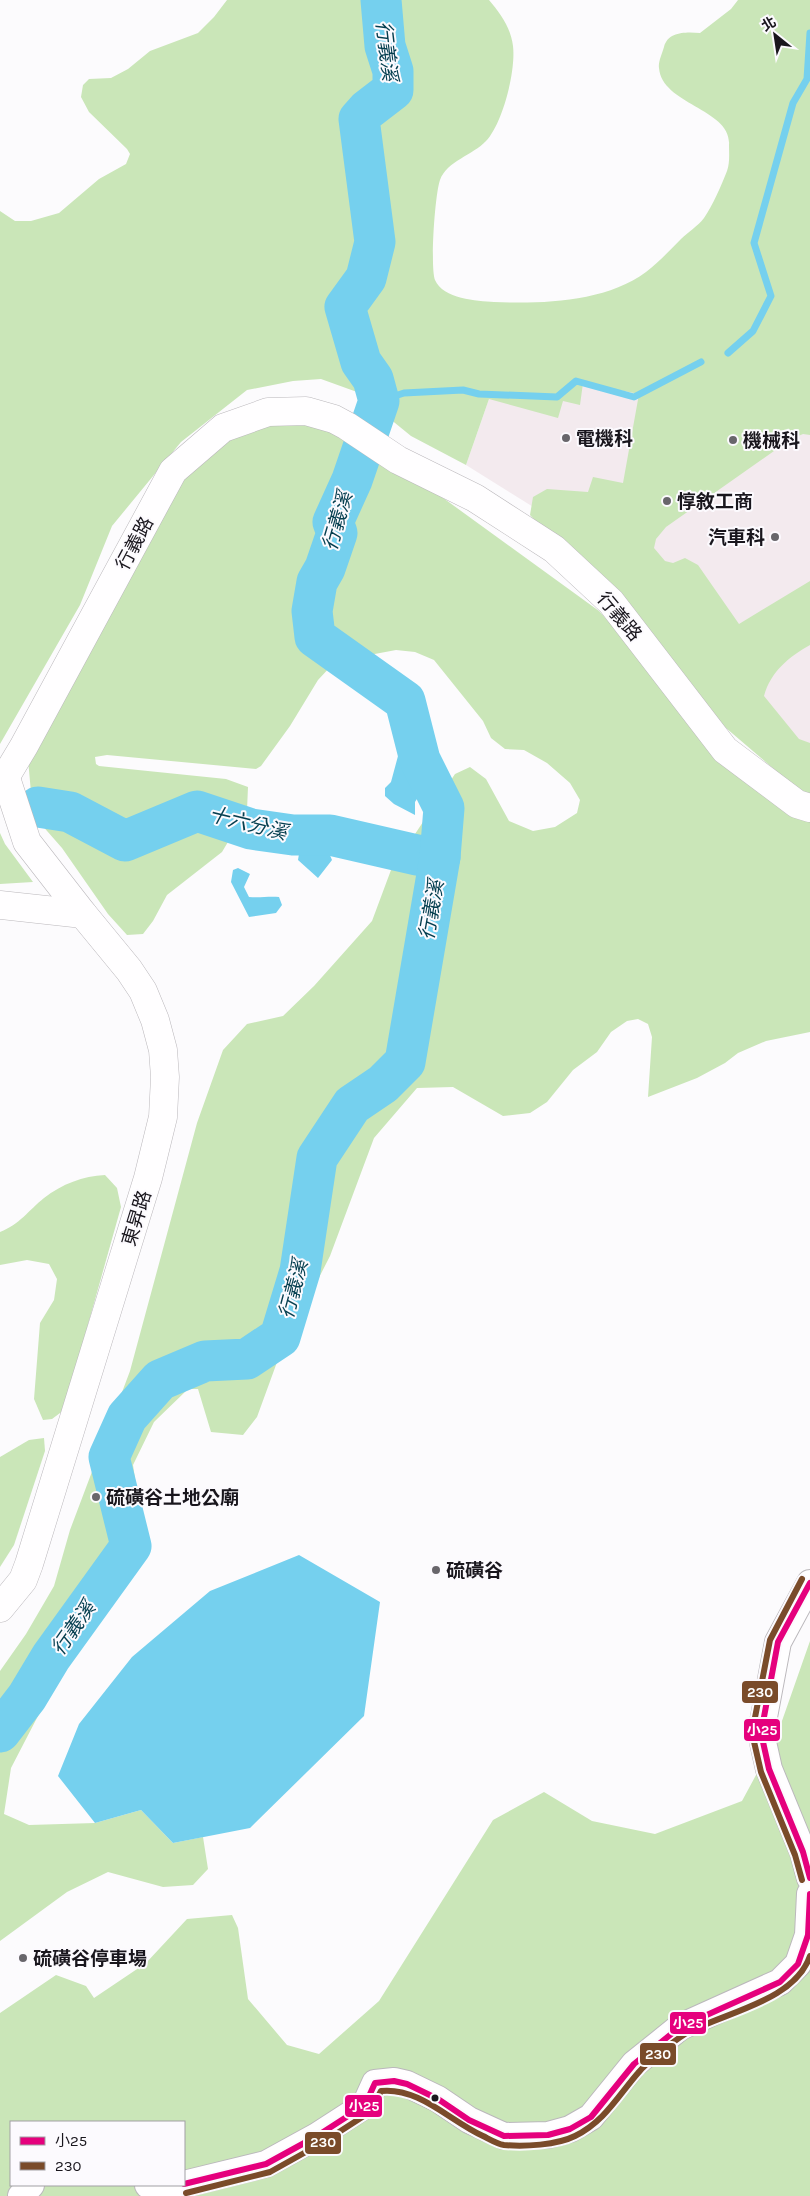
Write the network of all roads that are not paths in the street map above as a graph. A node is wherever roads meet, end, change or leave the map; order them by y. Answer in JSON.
{"nodes":[{"id":1,"x":3,"y":782,"type":"edge"},
{"id":2,"x":810,"y":808,"type":"edge"},
{"id":3,"x":0,"y":905,"type":"edge"},
{"id":4,"x":83,"y":914,"type":"junction"},
{"id":5,"x":810,"y":1583,"type":"edge"},
{"id":6,"x":0,"y":1608,"type":"edge"},
{"id":7,"x":810,"y":1878,"type":"edge"},
{"id":8,"x":810,"y":1894,"type":"edge"},
{"id":9,"x":185,"y":2184,"type":"edge"},
{"id":10,"x":30,"y":2186,"type":"edge"},
{"id":11,"x":21,"y":2196,"type":"edge"}],
"edges":[{"from":1,"to":2,"type":"street","name":"行義路"},
{"from":1,"to":4,"type":"street","name":"東昇路"},
{"from":3,"to":4,"type":"street"},
{"from":4,"to":6,"type":"street","name":"東昇路"},
{"from":5,"to":7,"type":"street"},
{"from":8,"to":9,"type":"street"},
{"from":10,"to":11,"type":"street"}]}
